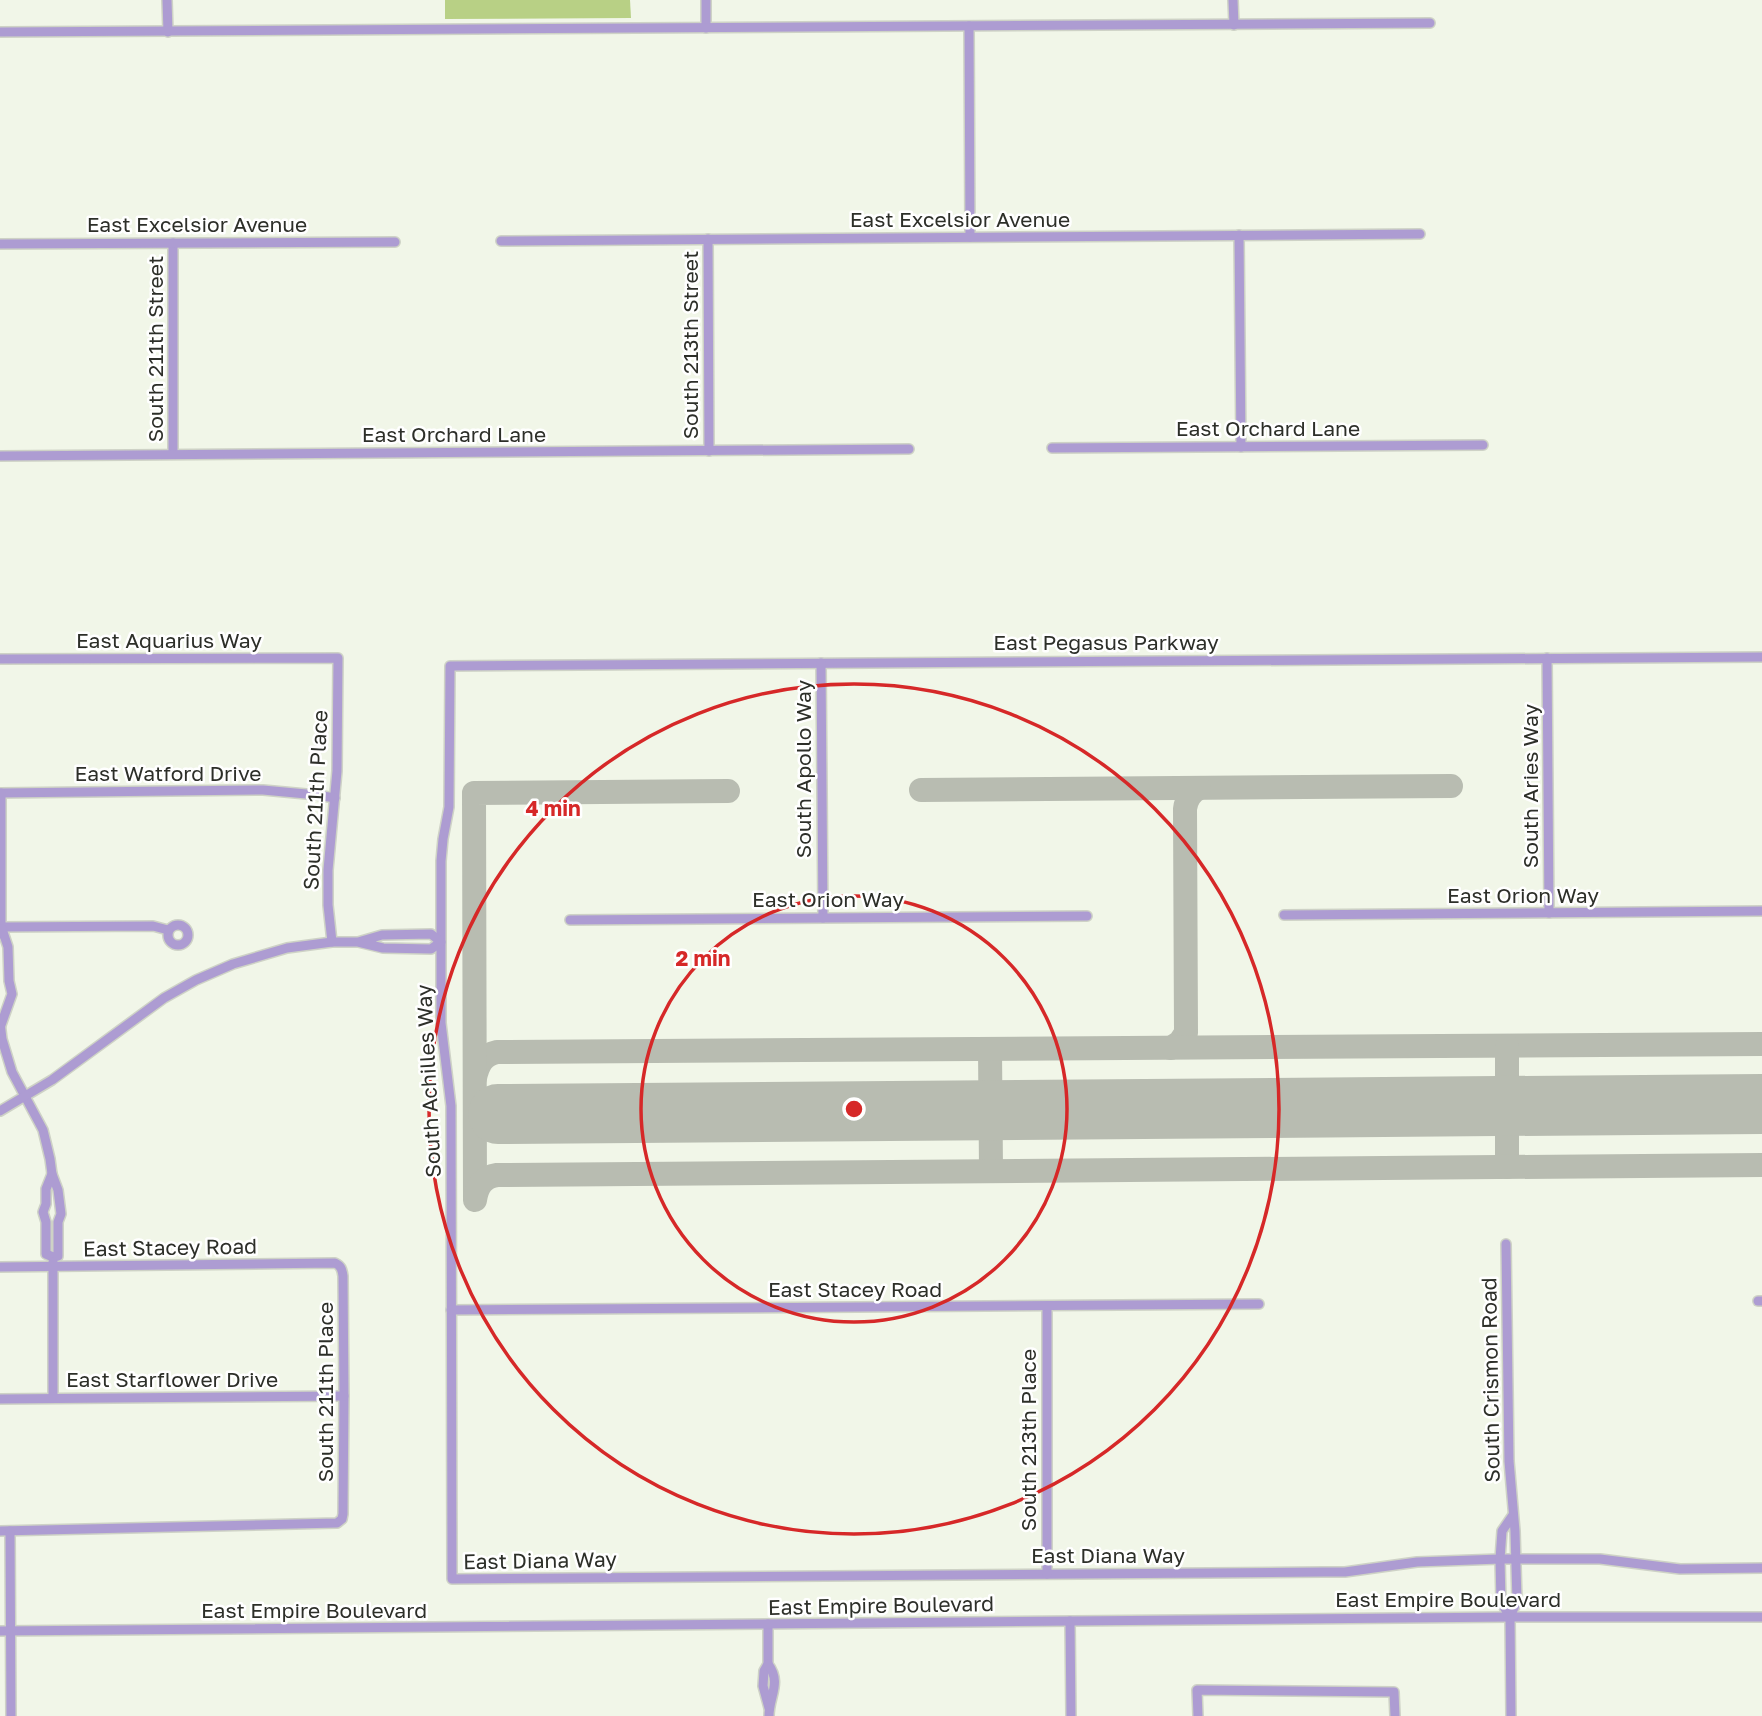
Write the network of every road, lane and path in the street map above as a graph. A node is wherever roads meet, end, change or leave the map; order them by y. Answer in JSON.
{"nodes":[{"id":1,"x":167,"y":0,"type":"edge"},
{"id":2,"x":706,"y":0,"type":"edge"},
{"id":3,"x":1233,"y":0,"type":"edge"},
{"id":4,"x":1430,"y":23,"type":"dead end"},
{"id":5,"x":1234,"y":25,"type":"junction"},
{"id":6,"x":969,"y":26,"type":"junction"},
{"id":7,"x":706,"y":29,"type":"junction"},
{"id":8,"x":0,"y":32,"type":"edge"},
{"id":9,"x":167,"y":32,"type":"junction"},
{"id":10,"x":1420,"y":234,"type":"dead end"},
{"id":11,"x":1239,"y":235,"type":"junction"},
{"id":12,"x":970,"y":237,"type":"junction"},
{"id":13,"x":708,"y":239,"type":"junction"},
{"id":14,"x":501,"y":241,"type":"dead end"},
{"id":15,"x":395,"y":242,"type":"dead end"},
{"id":16,"x":173,"y":243,"type":"junction"},
{"id":17,"x":0,"y":244,"type":"edge"},
{"id":18,"x":1483,"y":444,"type":"dead end"},
{"id":19,"x":1241,"y":447,"type":"junction"},
{"id":20,"x":1052,"y":448,"type":"dead end"},
{"id":21,"x":909,"y":449,"type":"dead end"},
{"id":22,"x":709,"y":451,"type":"junction"},
{"id":23,"x":173,"y":454,"type":"junction"},
{"id":24,"x":0,"y":456,"type":"edge"},
{"id":25,"x":1762,"y":657,"type":"edge"},
{"id":26,"x":338,"y":658,"type":"joint"},
{"id":27,"x":1547,"y":658,"type":"junction"},
{"id":28,"x":0,"y":659,"type":"edge"},
{"id":29,"x":821,"y":663,"type":"junction"},
{"id":30,"x":450,"y":666,"type":"joint"},
{"id":31,"x":0,"y":793,"type":"edge"},
{"id":32,"x":335,"y":799,"type":"junction"},
{"id":33,"x":1762,"y":911,"type":"edge"},
{"id":34,"x":1549,"y":913,"type":"junction"},
{"id":35,"x":1284,"y":915,"type":"dead end"},
{"id":36,"x":1087,"y":916,"type":"dead end"},
{"id":37,"x":823,"y":918,"type":"junction"},
{"id":38,"x":570,"y":920,"type":"dead end"},
{"id":39,"x":0,"y":929,"type":"edge"},
{"id":40,"x":168,"y":930,"type":"dead end"},
{"id":41,"x":332,"y":942,"type":"junction"},
{"id":42,"x":358,"y":942,"type":"junction"},
{"id":43,"x":441,"y":942,"type":"junction"},
{"id":44,"x":4,"y":985,"type":"edge"},
{"id":45,"x":1,"y":1023,"type":"edge"},
{"id":46,"x":26,"y":1096,"type":"junction"},
{"id":47,"x":0,"y":1111,"type":"edge"},
{"id":48,"x":52,"y":1174,"type":"junction"},
{"id":49,"x":46,"y":1222,"type":"junction"},
{"id":50,"x":58,"y":1222,"type":"junction"},
{"id":51,"x":1506,"y":1244,"type":"dead end"},
{"id":52,"x":53,"y":1262,"type":"junction"},
{"id":53,"x":339,"y":1265,"type":"joint"},
{"id":54,"x":0,"y":1267,"type":"edge"},
{"id":55,"x":1259,"y":1304,"type":"dead end"},
{"id":56,"x":1047,"y":1306,"type":"junction"},
{"id":57,"x":452,"y":1310,"type":"junction"},
{"id":58,"x":344,"y":1396,"type":"junction"},
{"id":59,"x":0,"y":1398,"type":"edge"},
{"id":60,"x":53,"y":1398,"type":"junction"},
{"id":61,"x":1513,"y":1516,"type":"junction"},
{"id":62,"x":5,"y":1531,"type":"edge"},
{"id":63,"x":1500,"y":1559,"type":"junction"},
{"id":64,"x":1516,"y":1559,"type":"junction"},
{"id":65,"x":1762,"y":1568,"type":"edge"},
{"id":66,"x":1047,"y":1574,"type":"junction"},
{"id":67,"x":452,"y":1579,"type":"joint"},
{"id":68,"x":1510,"y":1617,"type":"junction"},
{"id":69,"x":1762,"y":1617,"type":"edge"},
{"id":70,"x":1070,"y":1621,"type":"junction"},
{"id":71,"x":768,"y":1624,"type":"junction"},
{"id":72,"x":5,"y":1631,"type":"edge"},
{"id":73,"x":768,"y":1664,"type":"junction"},
{"id":74,"x":762,"y":1686,"type":"junction"},
{"id":75,"x":775,"y":1686,"type":"junction"},
{"id":76,"x":769,"y":1712,"type":"edge"},
{"id":77,"x":11,"y":1716,"type":"edge"},
{"id":78,"x":1071,"y":1716,"type":"edge"},
{"id":79,"x":1198,"y":1716,"type":"edge"},
{"id":80,"x":1395,"y":1716,"type":"edge"},
{"id":81,"x":1511,"y":1716,"type":"edge"}],
"edges":[{"from":1,"to":9,"type":"street"},
{"from":2,"to":7,"type":"street"},
{"from":3,"to":5,"type":"street"},
{"from":4,"to":5,"type":"street"},
{"from":5,"to":6,"type":"street"},
{"from":6,"to":7,"type":"street"},
{"from":6,"to":12,"type":"street"},
{"from":7,"to":9,"type":"street"},
{"from":8,"to":9,"type":"street"},
{"from":10,"to":11,"type":"street","name":"East Excelsior Avenue"},
{"from":11,"to":12,"type":"street","name":"East Excelsior Avenue"},
{"from":11,"to":19,"type":"street"},
{"from":12,"to":13,"type":"street","name":"East Excelsior Avenue"},
{"from":13,"to":14,"type":"street","name":"East Excelsior Avenue"},
{"from":13,"to":22,"type":"street","name":"South 213th Street"},
{"from":15,"to":16,"type":"street","name":"East Excelsior Avenue"},
{"from":16,"to":17,"type":"street","name":"East Excelsior Avenue"},
{"from":16,"to":23,"type":"street","name":"South 211th Street"},
{"from":18,"to":19,"type":"street","name":"East Orchard Lane"},
{"from":19,"to":20,"type":"street","name":"East Orchard Lane"},
{"from":21,"to":22,"type":"street","name":"East Orchard Lane"},
{"from":22,"to":23,"type":"street","name":"East Orchard Lane"},
{"from":23,"to":24,"type":"street","name":"East Orchard Lane"},
{"from":25,"to":27,"type":"street","name":"East Pegasus Parkway"},
{"from":26,"to":28,"type":"street","name":"East Aquarius Way"},
{"from":26,"to":32,"type":"street","name":"South 211th Place"},
{"from":27,"to":29,"type":"street","name":"East Pegasus Parkway"},
{"from":27,"to":34,"type":"street","name":"South Aries Way"},
{"from":29,"to":30,"type":"street","name":"East Pegasus Parkway"},
{"from":29,"to":37,"type":"street","name":"South Apollo Way"},
{"from":30,"to":43,"type":"street","name":"South Achilles Way"},
{"from":31,"to":32,"type":"street","name":"East Watford Drive"},
{"from":31,"to":39,"type":"street"},
{"from":32,"to":41,"type":"street","name":"South 211th Place"},
{"from":33,"to":34,"type":"street","name":"East Orion Way"},
{"from":34,"to":35,"type":"street","name":"East Orion Way"},
{"from":36,"to":37,"type":"street","name":"East Orion Way"},
{"from":37,"to":38,"type":"street","name":"East Orion Way"},
{"from":39,"to":40,"type":"street"},
{"from":39,"to":44,"type":"street"},
{"from":41,"to":42,"type":"street"},
{"from":41,"to":46,"type":"street"},
{"from":42,"to":43,"type":"street"},
{"from":42,"to":43,"type":"street"},
{"from":43,"to":57,"type":"street","name":"South Achilles Way"},
{"from":44,"to":45,"type":"street"},
{"from":45,"to":46,"type":"street"},
{"from":46,"to":47,"type":"street"},
{"from":46,"to":48,"type":"street"},
{"from":48,"to":49,"type":"street"},
{"from":48,"to":50,"type":"street"},
{"from":49,"to":50,"type":"street"},
{"from":49,"to":52,"type":"street"},
{"from":50,"to":52,"type":"street"},
{"from":51,"to":61,"type":"street","name":"South Crismon Road"},
{"from":52,"to":53,"type":"street","name":"East Stacey Road"},
{"from":52,"to":54,"type":"street","name":"East Stacey Road"},
{"from":52,"to":60,"type":"street"},
{"from":53,"to":58,"type":"street","name":"South 211th Place"},
{"from":55,"to":56,"type":"street","name":"East Stacey Road"},
{"from":56,"to":57,"type":"street","name":"East Stacey Road"},
{"from":56,"to":66,"type":"street","name":"South 213th Place"},
{"from":57,"to":67,"type":"street","name":"South Achilles Way"},
{"from":58,"to":60,"type":"street","name":"East Starflower Drive"},
{"from":58,"to":62,"type":"street","name":"South 211th Place"},
{"from":59,"to":60,"type":"street","name":"East Starflower Drive"},
{"from":61,"to":63,"type":"street","name":"South Crismon Road"},
{"from":61,"to":64,"type":"street","name":"South Crismon Road"},
{"from":62,"to":72,"type":"street"},
{"from":63,"to":64,"type":"street","name":"East Diana Way"},
{"from":63,"to":66,"type":"street","name":"East Diana Way"},
{"from":63,"to":68,"type":"street","name":"South Crismon Road"},
{"from":64,"to":65,"type":"street","name":"East Diana Way"},
{"from":64,"to":68,"type":"street","name":"South Crismon Road"},
{"from":66,"to":67,"type":"street","name":"East Diana Way"},
{"from":68,"to":69,"type":"street","name":"East Empire Boulevard"},
{"from":68,"to":70,"type":"street","name":"East Empire Boulevard"},
{"from":68,"to":81,"type":"street"},
{"from":70,"to":71,"type":"street","name":"East Empire Boulevard"},
{"from":70,"to":78,"type":"street"},
{"from":71,"to":72,"type":"street","name":"East Empire Boulevard"},
{"from":71,"to":73,"type":"street"},
{"from":72,"to":77,"type":"street"},
{"from":73,"to":74,"type":"street"},
{"from":73,"to":75,"type":"street"},
{"from":74,"to":75,"type":"street"},
{"from":74,"to":76,"type":"street"},
{"from":75,"to":76,"type":"street"},
{"from":79,"to":80,"type":"street"}]}
